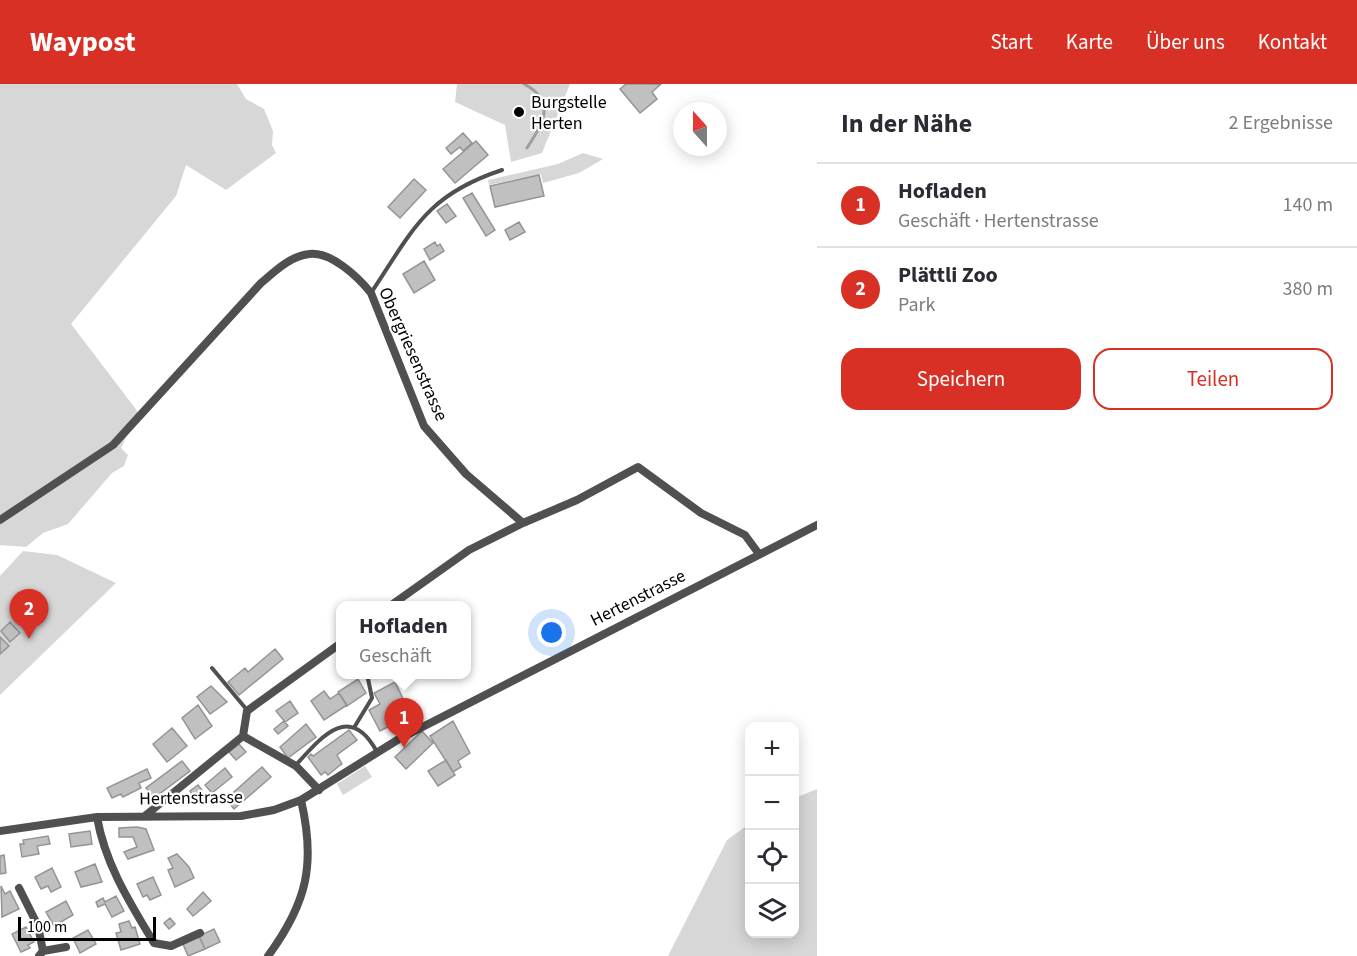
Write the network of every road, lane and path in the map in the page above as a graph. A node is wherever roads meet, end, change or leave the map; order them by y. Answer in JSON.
{"nodes":[{"id":1,"x":502,"y":170,"type":"dead end"},
{"id":2,"x":371,"y":293,"type":"junction"},
{"id":3,"x":0,"y":520,"type":"edge"},
{"id":4,"x":523,"y":523,"type":"junction"},
{"id":5,"x":817,"y":525,"type":"edge"},
{"id":6,"x":759,"y":554,"type":"junction"},
{"id":7,"x":412,"y":588,"type":"junction"},
{"id":8,"x":396,"y":601,"type":"edge"},
{"id":9,"x":401,"y":601,"type":"edge"},
{"id":10,"x":336,"y":647,"type":"edge"},
{"id":11,"x":212,"y":668,"type":"dead end"},
{"id":12,"x":368,"y":679,"type":"edge"},
{"id":13,"x":248,"y":711,"type":"junction"},
{"id":14,"x":355,"y":726,"type":"junction"},
{"id":15,"x":243,"y":736,"type":"junction"},
{"id":16,"x":378,"y":753,"type":"junction"},
{"id":17,"x":296,"y":766,"type":"junction"},
{"id":18,"x":319,"y":790,"type":"junction"},
{"id":19,"x":301,"y":800,"type":"junction"},
{"id":20,"x":146,"y":815,"type":"junction"},
{"id":21,"x":98,"y":817,"type":"junction"},
{"id":22,"x":0,"y":831,"type":"edge"},
{"id":23,"x":19,"y":888,"type":"dead end"},
{"id":24,"x":200,"y":933,"type":"dead end"},
{"id":25,"x":66,"y":947,"type":"dead end"},
{"id":26,"x":41,"y":953,"type":"edge"},
{"id":27,"x":268,"y":956,"type":"edge"}],
"edges":[{"from":1,"to":2,"type":"lane"},
{"from":2,"to":3,"type":"street","name":"Obergriesenstrasse"},
{"from":2,"to":4,"type":"street","name":"Obergriesenstrasse"},
{"from":4,"to":6,"type":"street"},
{"from":4,"to":7,"type":"street"},
{"from":5,"to":6,"type":"street","name":"Hertenstrasse"},
{"from":6,"to":16,"type":"street","name":"Hertenstrasse"},
{"from":7,"to":8,"type":"street"},
{"from":7,"to":9,"type":"lane"},
{"from":10,"to":13,"type":"street"},
{"from":11,"to":13,"type":"lane"},
{"from":12,"to":14,"type":"lane"},
{"from":13,"to":15,"type":"street"},
{"from":14,"to":16,"type":"lane"},
{"from":14,"to":17,"type":"lane"},
{"from":15,"to":17,"type":"street"},
{"from":15,"to":20,"type":"street"},
{"from":16,"to":18,"type":"street","name":"Hertenstrasse"},
{"from":17,"to":18,"type":"street"},
{"from":18,"to":19,"type":"street","name":"Hertenstrasse"},
{"from":19,"to":20,"type":"street","name":"Hertenstrasse"},
{"from":19,"to":27,"type":"street"},
{"from":20,"to":21,"type":"street","name":"Hertenstrasse"},
{"from":21,"to":22,"type":"street","name":"Hertenstrasse"},
{"from":21,"to":24,"type":"street"},
{"from":23,"to":26,"type":"street"},
{"from":25,"to":26,"type":"street"}]}
